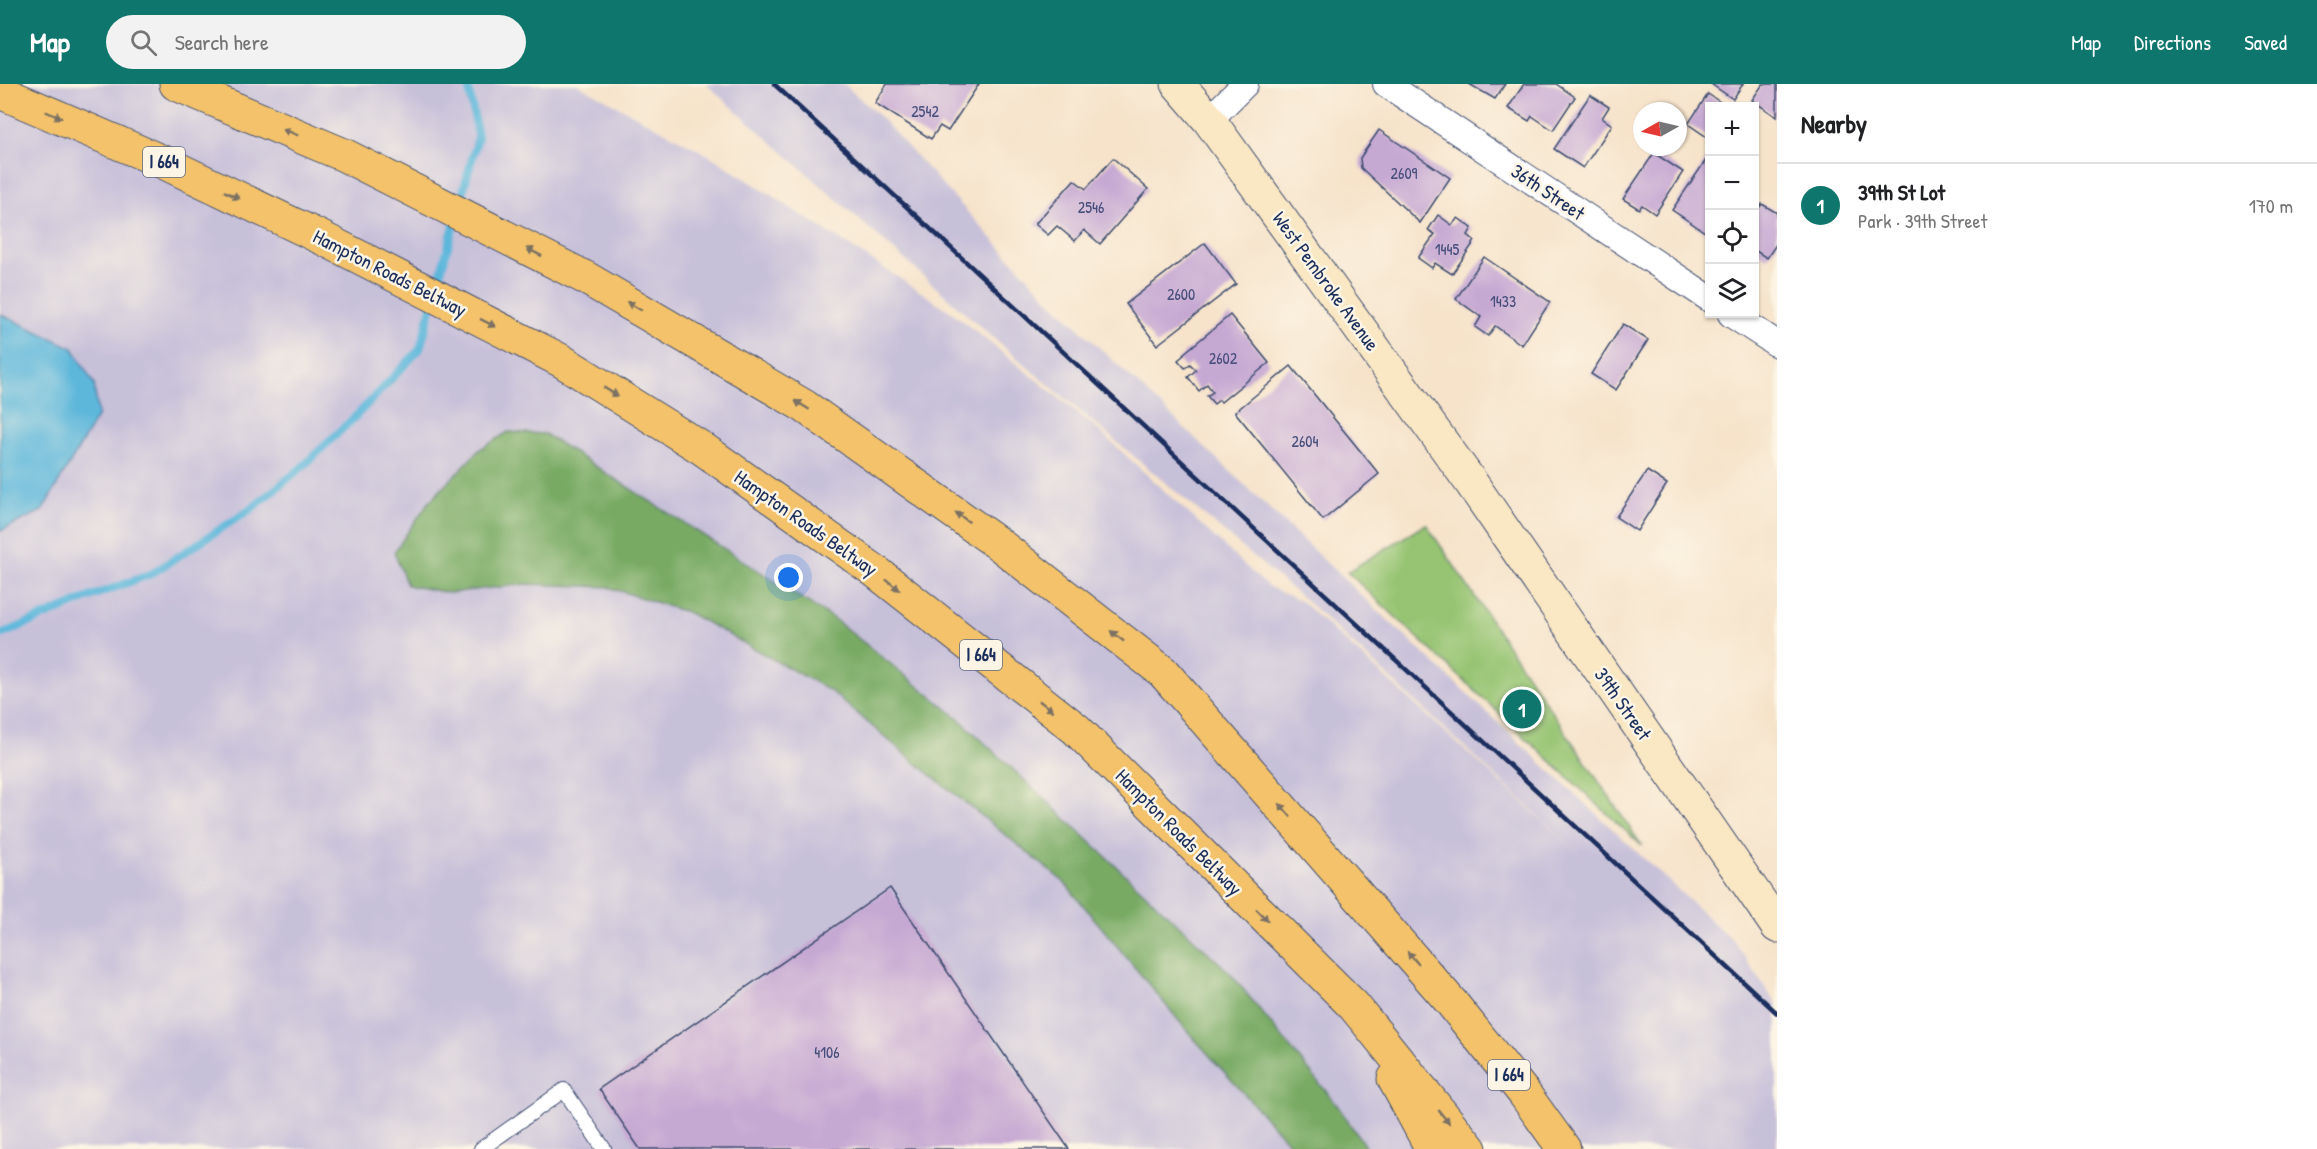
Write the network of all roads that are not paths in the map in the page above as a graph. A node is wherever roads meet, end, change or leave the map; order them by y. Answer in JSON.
{"nodes":[{"id":1,"x":176,"y":84,"type":"edge"},
{"id":2,"x":1178,"y":84,"type":"edge"},
{"id":3,"x":1245,"y":84,"type":"edge"},
{"id":4,"x":1386,"y":84,"type":"edge"},
{"id":5,"x":0,"y":92,"type":"edge"},
{"id":6,"x":1209,"y":120,"type":"junction"},
{"id":7,"x":1705,"y":296,"type":"edge"},
{"id":8,"x":1737,"y":318,"type":"edge"},
{"id":9,"x":1777,"y":344,"type":"edge"},
{"id":10,"x":1470,"y":481,"type":"joint"},
{"id":11,"x":1777,"y":926,"type":"edge"},
{"id":12,"x":1451,"y":1002,"type":"junction"},
{"id":13,"x":1353,"y":1006,"type":"junction"},
{"id":14,"x":481,"y":1149,"type":"edge"},
{"id":15,"x":603,"y":1149,"type":"edge"},
{"id":16,"x":1432,"y":1149,"type":"edge"},
{"id":17,"x":1470,"y":1149,"type":"edge"},
{"id":18,"x":1564,"y":1149,"type":"edge"},
{"id":19,"x":1589,"y":1149,"type":"edge"}],
"edges":[{"from":12,"to":1,"type":"highway","number":"I 664","one_way":true},
{"from":2,"to":6,"type":"main road","name":"West Pembroke Avenue"},
{"from":3,"to":6,"type":"street"},
{"from":4,"to":7,"type":"street","name":"36th Street"},
{"from":5,"to":13,"type":"highway","name":"Hampton Roads Beltway","number":"I 664","one_way":true},
{"from":6,"to":10,"type":"main road","name":"West Pembroke Avenue"},
{"from":8,"to":9,"type":"street"},
{"from":10,"to":11,"type":"main road","name":"39th Street"},
{"from":12,"to":18,"type":"highway","number":"I 664"},
{"from":12,"to":19,"type":"highway"},
{"from":13,"to":16,"type":"highway"},
{"from":13,"to":17,"type":"highway","name":"Hampton Roads Beltway","number":"I 664","one_way":true},
{"from":14,"to":15,"type":"lane"}]}
